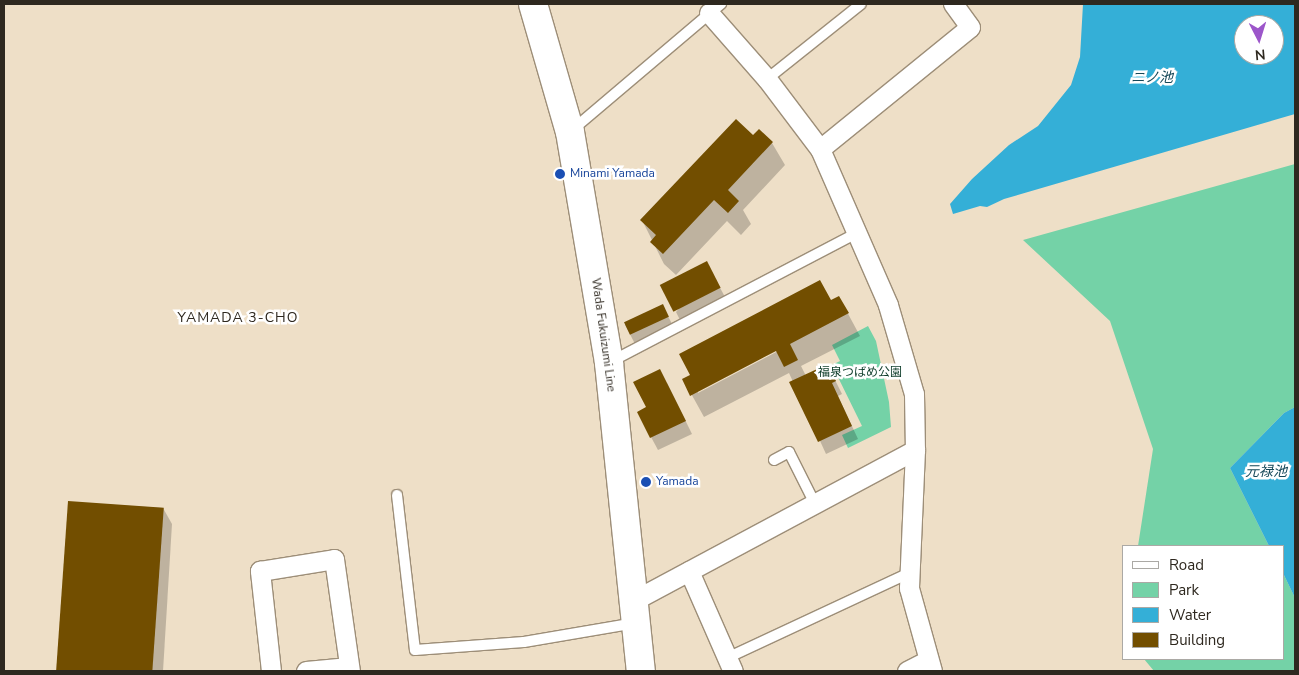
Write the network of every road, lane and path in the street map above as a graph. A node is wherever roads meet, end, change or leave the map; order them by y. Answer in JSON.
{"nodes":[{"id":1,"x":533,"y":4,"type":"edge"},
{"id":2,"x":861,"y":4,"type":"edge"},
{"id":3,"x":954,"y":4,"type":"edge"},
{"id":4,"x":715,"y":8,"type":"edge"},
{"id":5,"x":767,"y":79,"type":"junction"},
{"id":6,"x":570,"y":132,"type":"junction"},
{"id":7,"x":820,"y":149,"type":"junction"},
{"id":8,"x":855,"y":234,"type":"junction"},
{"id":9,"x":609,"y":363,"type":"junction"},
{"id":10,"x":915,"y":450,"type":"junction"},
{"id":11,"x":774,"y":460,"type":"dead end"},
{"id":12,"x":397,"y":494,"type":"dead end"},
{"id":13,"x":815,"y":504,"type":"junction"},
{"id":14,"x":689,"y":571,"type":"junction"},
{"id":15,"x":909,"y":572,"type":"junction"},
{"id":16,"x":635,"y":612,"type":"junction"},
{"id":17,"x":730,"y":664,"type":"edge"},
{"id":18,"x":930,"y":666,"type":"edge"},
{"id":19,"x":349,"y":669,"type":"edge"},
{"id":20,"x":270,"y":671,"type":"edge"},
{"id":21,"x":306,"y":671,"type":"edge"},
{"id":22,"x":641,"y":671,"type":"edge"},
{"id":23,"x":907,"y":671,"type":"edge"}],
"edges":[{"from":1,"to":6,"type":"main road","name":"Wada Fukuizumi Line"},
{"from":2,"to":5,"type":"lane"},
{"from":3,"to":7,"type":"street"},
{"from":4,"to":5,"type":"street"},
{"from":4,"to":6,"type":"lane"},
{"from":5,"to":7,"type":"street"},
{"from":6,"to":9,"type":"main road","name":"Wada Fukuizumi Line"},
{"from":7,"to":8,"type":"street"},
{"from":8,"to":9,"type":"lane"},
{"from":8,"to":10,"type":"street"},
{"from":9,"to":16,"type":"main road","name":"Wada Fukuizumi Line"},
{"from":10,"to":13,"type":"street"},
{"from":10,"to":15,"type":"street"},
{"from":11,"to":13,"type":"lane"},
{"from":12,"to":16,"type":"lane"},
{"from":13,"to":14,"type":"street"},
{"from":14,"to":16,"type":"street"},
{"from":14,"to":17,"type":"street"},
{"from":15,"to":17,"type":"lane"},
{"from":15,"to":18,"type":"street"},
{"from":16,"to":22,"type":"main road","name":"Wada Fukuizumi Line"},
{"from":18,"to":23,"type":"street"},
{"from":19,"to":20,"type":"street"},
{"from":19,"to":21,"type":"street"}]}
